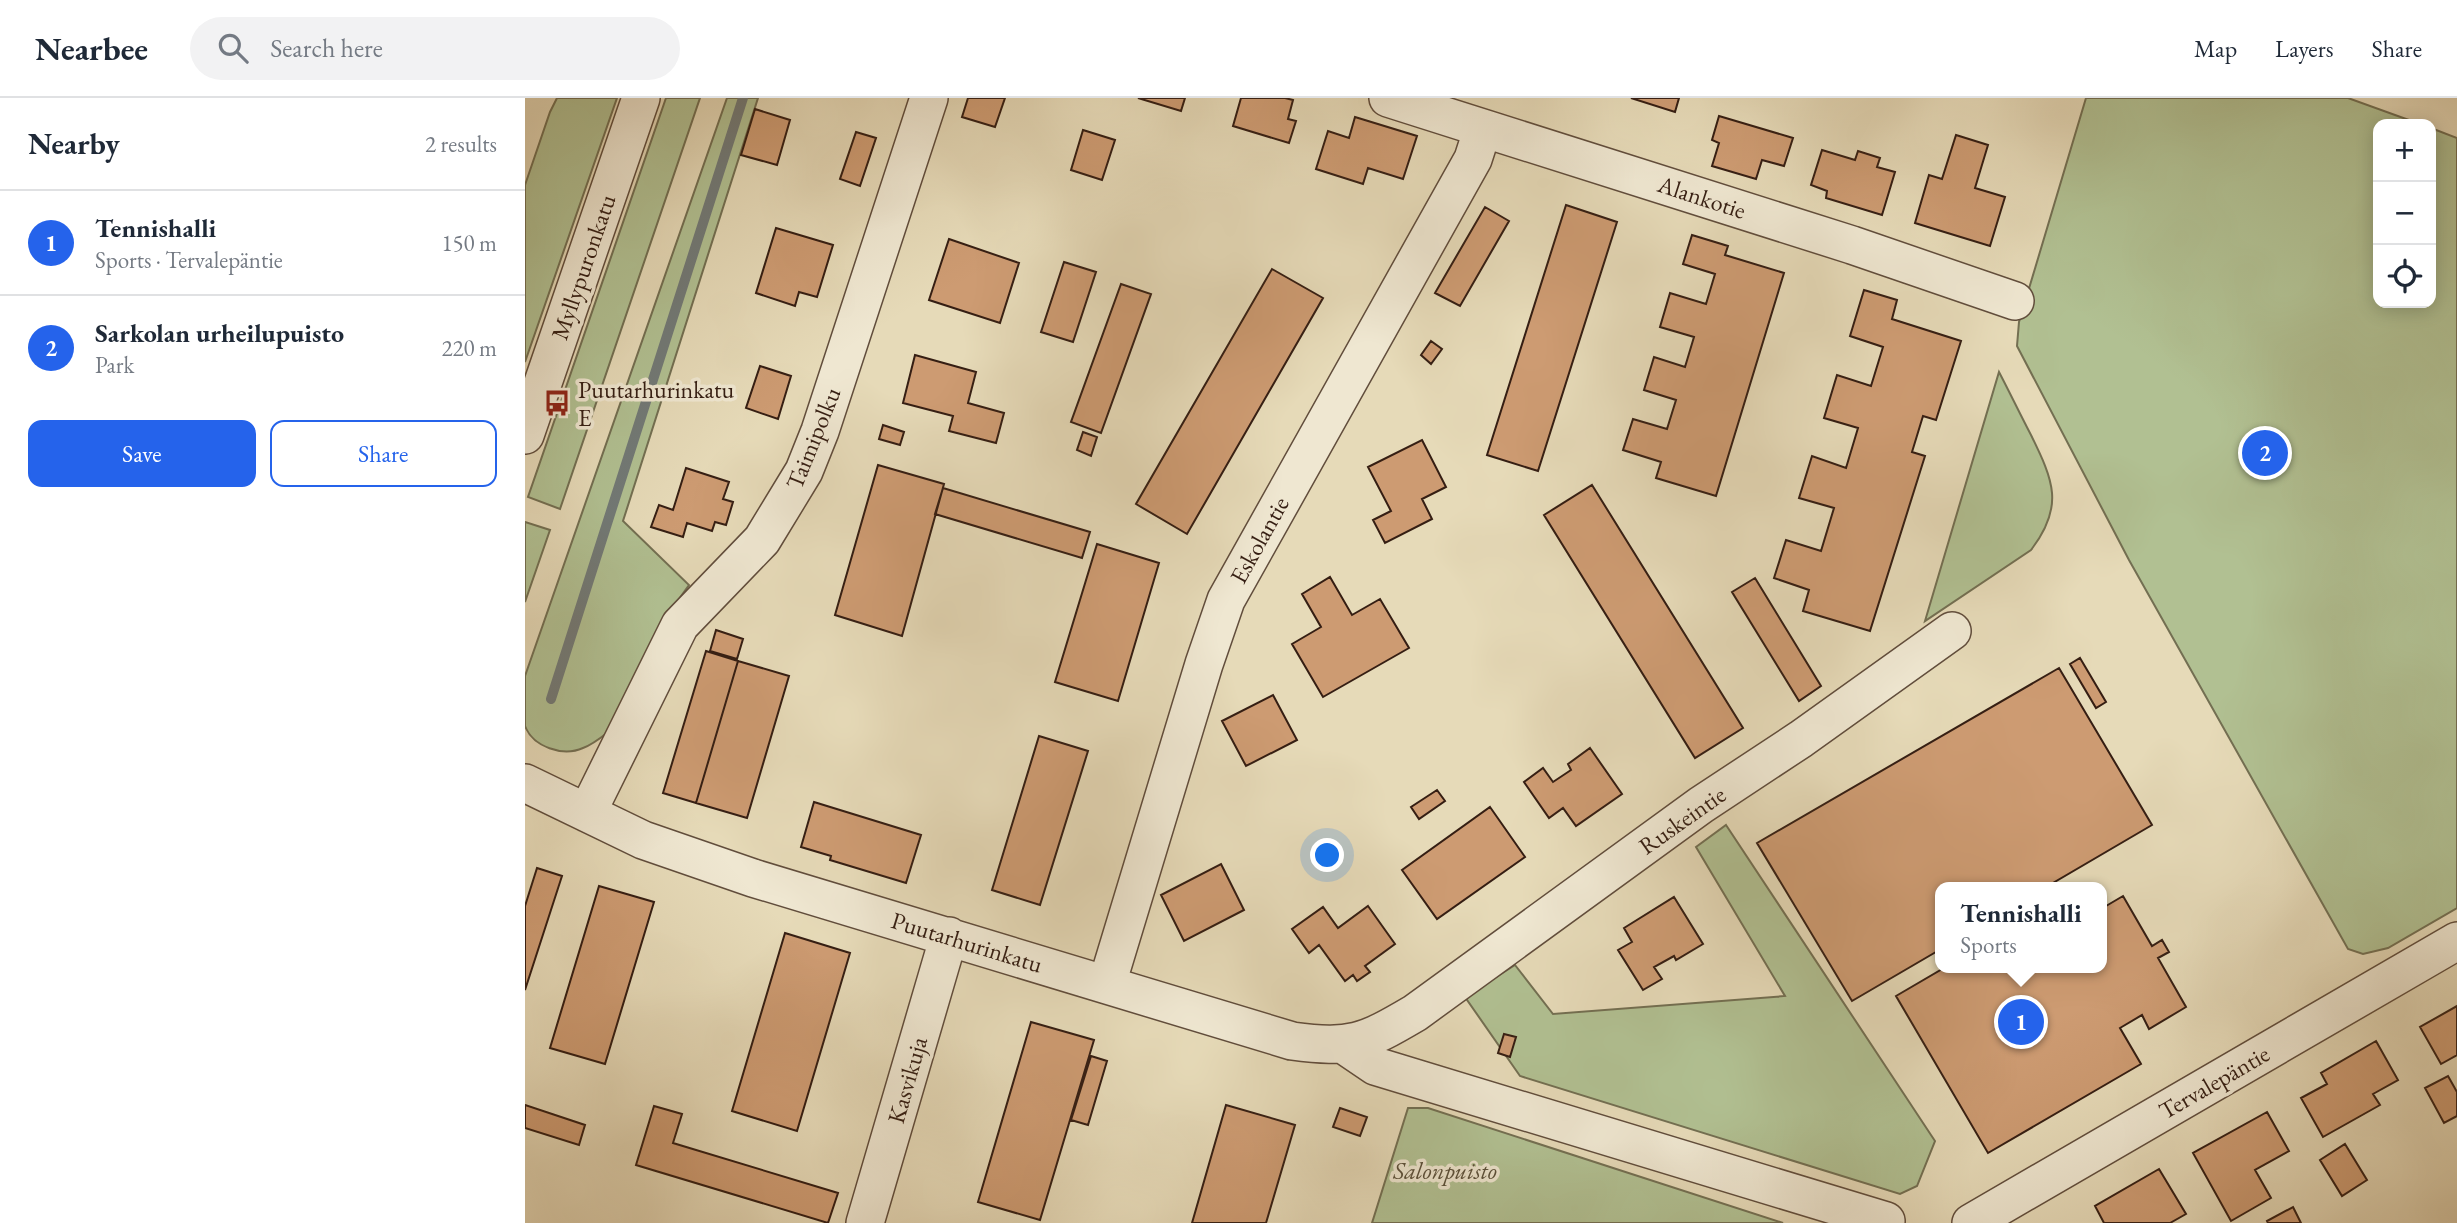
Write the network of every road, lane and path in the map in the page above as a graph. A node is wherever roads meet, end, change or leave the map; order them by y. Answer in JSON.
{"nodes":[{"id":1,"x":641,"y":98,"type":"edge"},
{"id":2,"x":929,"y":98,"type":"edge"},
{"id":3,"x":1388,"y":98,"type":"edge"},
{"id":4,"x":1483,"y":128,"type":"junction"},
{"id":5,"x":2015,"y":301,"type":"dead end"},
{"id":6,"x":525,"y":435,"type":"edge"},
{"id":7,"x":1952,"y":631,"type":"dead end"},
{"id":8,"x":525,"y":783,"type":"edge"},
{"id":9,"x":587,"y":813,"type":"junction"},
{"id":10,"x":949,"y":936,"type":"junction"},
{"id":11,"x":2457,"y":942,"type":"edge"},
{"id":12,"x":1107,"y":984,"type":"junction"},
{"id":13,"x":1415,"y":1013,"type":"joint"},
{"id":14,"x":1345,"y":1045,"type":"junction"},
{"id":15,"x":1885,"y":1221,"type":"dead end"},
{"id":16,"x":865,"y":1223,"type":"edge"},
{"id":17,"x":1971,"y":1223,"type":"edge"}],
"edges":[{"from":1,"to":6,"type":"street","name":"Myllypuronkatu"},
{"from":2,"to":9,"type":"street","name":"Taimipolku"},
{"from":3,"to":4,"type":"street","name":"Alankotie"},
{"from":4,"to":5,"type":"street","name":"Alankotie"},
{"from":4,"to":12,"type":"street","name":"Eskolantie"},
{"from":7,"to":13,"type":"street","name":"Ruskeintie"},
{"from":8,"to":9,"type":"street","name":"Puutarhurinkatu"},
{"from":9,"to":10,"type":"street","name":"Puutarhurinkatu"},
{"from":10,"to":12,"type":"street","name":"Puutarhurinkatu"},
{"from":10,"to":16,"type":"street","name":"Kasvikuja"},
{"from":11,"to":17,"type":"street","name":"Tervalepäntie"},
{"from":12,"to":14,"type":"street","name":"Puutarhurinkatu"},
{"from":13,"to":14,"type":"street","name":"Puutarhurinkatu"},
{"from":14,"to":15,"type":"street"}]}
